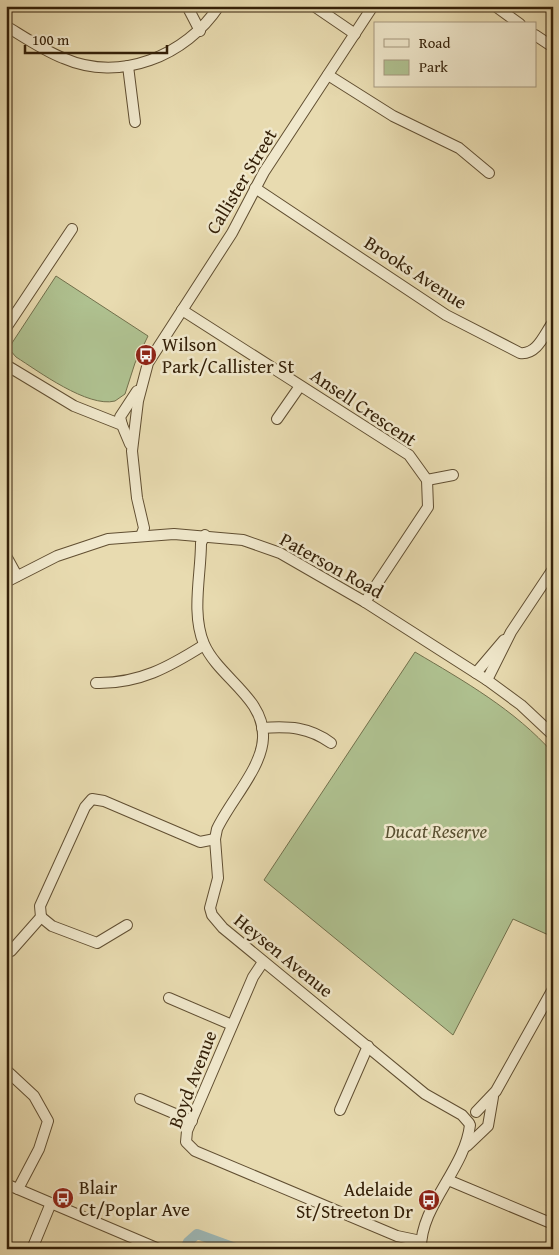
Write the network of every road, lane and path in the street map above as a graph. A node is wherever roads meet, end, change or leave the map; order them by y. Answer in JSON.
{"nodes":[{"id":1,"x":187,"y":6,"type":"edge"},
{"id":2,"x":219,"y":6,"type":"edge"},
{"id":3,"x":314,"y":6,"type":"edge"},
{"id":4,"x":373,"y":6,"type":"edge"},
{"id":5,"x":495,"y":6,"type":"edge"},
{"id":6,"x":517,"y":22,"type":"edge"},
{"id":7,"x":6,"y":26,"type":"edge"},
{"id":8,"x":200,"y":31,"type":"junction"},
{"id":9,"x":355,"y":34,"type":"junction"},
{"id":10,"x":536,"y":36,"type":"edge"},
{"id":11,"x":553,"y":47,"type":"edge"},
{"id":12,"x":128,"y":66,"type":"junction"},
{"id":13,"x":328,"y":75,"type":"junction"},
{"id":14,"x":135,"y":122,"type":"dead end"},
{"id":15,"x":489,"y":173,"type":"dead end"},
{"id":16,"x":255,"y":188,"type":"junction"},
{"id":17,"x":72,"y":229,"type":"dead end"},
{"id":18,"x":182,"y":310,"type":"junction"},
{"id":19,"x":553,"y":322,"type":"edge"},
{"id":20,"x":6,"y":328,"type":"edge"},
{"id":21,"x":6,"y":365,"type":"edge"},
{"id":22,"x":144,"y":376,"type":"junction"},
{"id":23,"x":300,"y":386,"type":"junction"},
{"id":24,"x":90,"y":412,"type":"junction"},
{"id":25,"x":124,"y":412,"type":"junction"},
{"id":26,"x":277,"y":419,"type":"dead end"},
{"id":27,"x":135,"y":420,"type":"junction"},
{"id":28,"x":123,"y":426,"type":"junction"},
{"id":29,"x":132,"y":454,"type":"junction"},
{"id":30,"x":453,"y":475,"type":"dead end"},
{"id":31,"x":427,"y":480,"type":"junction"},
{"id":32,"x":205,"y":535,"type":"junction"},
{"id":33,"x":141,"y":536,"type":"junction"},
{"id":34,"x":6,"y":556,"type":"edge"},
{"id":35,"x":553,"y":569,"type":"edge"},
{"id":36,"x":17,"y":576,"type":"junction"},
{"id":37,"x":6,"y":582,"type":"edge"},
{"id":38,"x":364,"y":602,"type":"junction"},
{"id":39,"x":511,"y":632,"type":"junction"},
{"id":40,"x":204,"y":645,"type":"junction"},
{"id":41,"x":476,"y":673,"type":"junction"},
{"id":42,"x":487,"y":680,"type":"junction"},
{"id":43,"x":96,"y":683,"type":"dead end"},
{"id":44,"x":262,"y":728,"type":"junction"},
{"id":45,"x":553,"y":735,"type":"edge"},
{"id":46,"x":331,"y":743,"type":"dead end"},
{"id":47,"x":215,"y":839,"type":"junction"},
{"id":48,"x":41,"y":917,"type":"junction"},
{"id":49,"x":127,"y":925,"type":"dead end"},
{"id":50,"x":6,"y":952,"type":"edge"},
{"id":51,"x":263,"y":962,"type":"junction"},
{"id":52,"x":553,"y":989,"type":"edge"},
{"id":53,"x":169,"y":998,"type":"dead end"},
{"id":54,"x":232,"y":1025,"type":"junction"},
{"id":55,"x":368,"y":1046,"type":"junction"},
{"id":56,"x":6,"y":1070,"type":"edge"},
{"id":57,"x":496,"y":1091,"type":"junction"},
{"id":58,"x":140,"y":1099,"type":"dead end"},
{"id":59,"x":446,"y":1105,"type":"junction"},
{"id":60,"x":340,"y":1110,"type":"dead end"},
{"id":61,"x":475,"y":1112,"type":"junction"},
{"id":62,"x":488,"y":1119,"type":"junction"},
{"id":63,"x":192,"y":1121,"type":"junction"},
{"id":64,"x":469,"y":1124,"type":"junction"},
{"id":65,"x":483,"y":1130,"type":"junction"},
{"id":66,"x":464,"y":1151,"type":"junction"},
{"id":67,"x":448,"y":1180,"type":"junction"},
{"id":68,"x":6,"y":1184,"type":"edge"},
{"id":69,"x":18,"y":1189,"type":"junction"},
{"id":70,"x":51,"y":1203,"type":"junction"},
{"id":71,"x":553,"y":1224,"type":"edge"},
{"id":72,"x":421,"y":1245,"type":"edge"},
{"id":73,"x":32,"y":1249,"type":"edge"},
{"id":74,"x":159,"y":1249,"type":"edge"}],
"edges":[{"from":1,"to":8,"type":"street"},
{"from":2,"to":8,"type":"street"},
{"from":3,"to":9,"type":"street"},
{"from":4,"to":9,"type":"street","name":"Callister Street"},
{"from":5,"to":6,"type":"street"},
{"from":7,"to":12,"type":"street"},
{"from":8,"to":12,"type":"street"},
{"from":9,"to":13,"type":"street","name":"Callister Street"},
{"from":10,"to":11,"type":"street"},
{"from":12,"to":14,"type":"street"},
{"from":13,"to":15,"type":"street"},
{"from":13,"to":16,"type":"street","name":"Callister Street"},
{"from":16,"to":18,"type":"street","name":"Callister Street"},
{"from":16,"to":19,"type":"street","name":"Brooks Avenue"},
{"from":17,"to":20,"type":"street"},
{"from":18,"to":22,"type":"street","name":"Callister Street"},
{"from":18,"to":23,"type":"street","name":"Ansell Crescent"},
{"from":21,"to":24,"type":"street"},
{"from":22,"to":25,"type":"street","name":"Callister Street"},
{"from":22,"to":27,"type":"street","name":"Callister Street"},
{"from":23,"to":26,"type":"street"},
{"from":23,"to":31,"type":"street","name":"Ansell Crescent"},
{"from":24,"to":25,"type":"street"},
{"from":24,"to":28,"type":"street"},
{"from":25,"to":27,"type":"street"},
{"from":25,"to":28,"type":"street","name":"Callister Street"},
{"from":27,"to":28,"type":"street"},
{"from":27,"to":29,"type":"street","name":"Callister Street"},
{"from":28,"to":29,"type":"street","name":"Callister Street"},
{"from":29,"to":33,"type":"street","name":"Callister Street"},
{"from":30,"to":31,"type":"street"},
{"from":31,"to":38,"type":"street"},
{"from":32,"to":33,"type":"street","name":"Paterson Road"},
{"from":32,"to":38,"type":"street","name":"Paterson Road"},
{"from":32,"to":40,"type":"street","name":"Heysen Avenue"},
{"from":33,"to":36,"type":"street","name":"Paterson Road"},
{"from":34,"to":36,"type":"street"},
{"from":35,"to":39,"type":"street"},
{"from":36,"to":37,"type":"street","name":"Paterson Road"},
{"from":38,"to":41,"type":"street","name":"Paterson Road"},
{"from":39,"to":41,"type":"street"},
{"from":39,"to":42,"type":"street"},
{"from":40,"to":43,"type":"street"},
{"from":40,"to":44,"type":"street","name":"Heysen Avenue"},
{"from":41,"to":42,"type":"street","name":"Paterson Road"},
{"from":42,"to":45,"type":"street","name":"Paterson Road"},
{"from":44,"to":46,"type":"street"},
{"from":44,"to":47,"type":"street","name":"Heysen Avenue"},
{"from":47,"to":48,"type":"street"},
{"from":47,"to":51,"type":"street","name":"Heysen Avenue"},
{"from":48,"to":49,"type":"street"},
{"from":48,"to":50,"type":"street"},
{"from":51,"to":54,"type":"street","name":"Boyd Avenue"},
{"from":51,"to":55,"type":"street","name":"Heysen Avenue"},
{"from":52,"to":57,"type":"street"},
{"from":53,"to":54,"type":"street"},
{"from":54,"to":63,"type":"street","name":"Boyd Avenue"},
{"from":55,"to":59,"type":"street","name":"Heysen Avenue"},
{"from":55,"to":60,"type":"street"},
{"from":56,"to":69,"type":"street"},
{"from":57,"to":61,"type":"street"},
{"from":57,"to":62,"type":"street"},
{"from":58,"to":63,"type":"street"},
{"from":59,"to":61,"type":"street","name":"Heysen Avenue"},
{"from":59,"to":64,"type":"street","name":"Heysen Avenue"},
{"from":61,"to":62,"type":"street"},
{"from":61,"to":64,"type":"street"},
{"from":62,"to":65,"type":"street"},
{"from":63,"to":72,"type":"street","name":"Boyd Avenue"},
{"from":64,"to":65,"type":"street"},
{"from":64,"to":66,"type":"street"},
{"from":65,"to":66,"type":"street"},
{"from":66,"to":67,"type":"street"},
{"from":67,"to":71,"type":"street"},
{"from":67,"to":72,"type":"street"},
{"from":68,"to":69,"type":"street"},
{"from":69,"to":70,"type":"street"},
{"from":70,"to":73,"type":"street"},
{"from":70,"to":74,"type":"street"}]}
